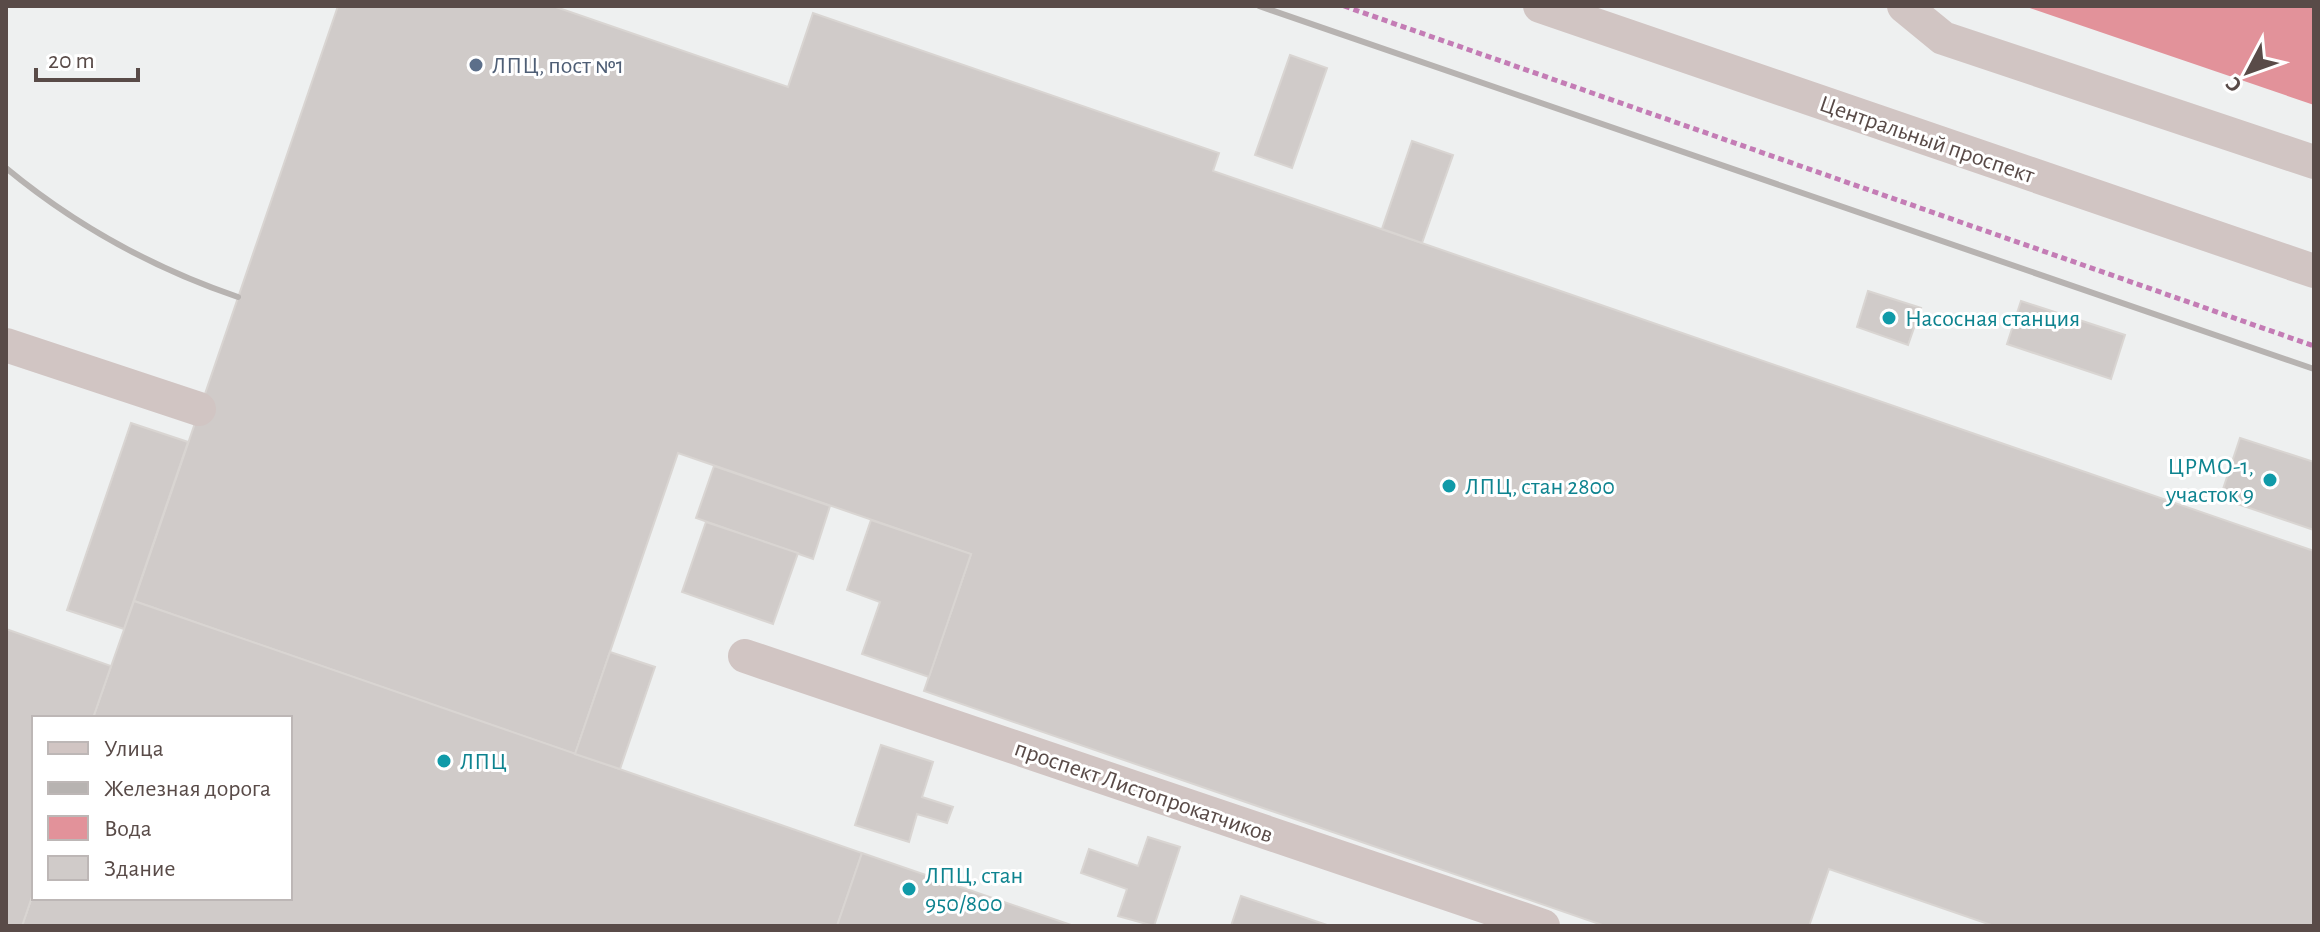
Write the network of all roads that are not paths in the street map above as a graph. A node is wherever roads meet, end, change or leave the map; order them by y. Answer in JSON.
{"nodes":[{"id":1,"x":1540,"y":6,"type":"edge"},
{"id":2,"x":1904,"y":6,"type":"edge"},
{"id":3,"x":2314,"y":162,"type":"edge"},
{"id":4,"x":2314,"y":271,"type":"edge"},
{"id":5,"x":6,"y":345,"type":"edge"},
{"id":6,"x":199,"y":409,"type":"dead end"},
{"id":7,"x":745,"y":656,"type":"dead end"},
{"id":8,"x":1543,"y":926,"type":"edge"}],
"edges":[{"from":1,"to":4,"type":"street","name":"Центральный проспект"},
{"from":2,"to":3,"type":"street"},
{"from":5,"to":6,"type":"street"},
{"from":7,"to":8,"type":"street","name":"проспект Листопрокатчиков"}]}
